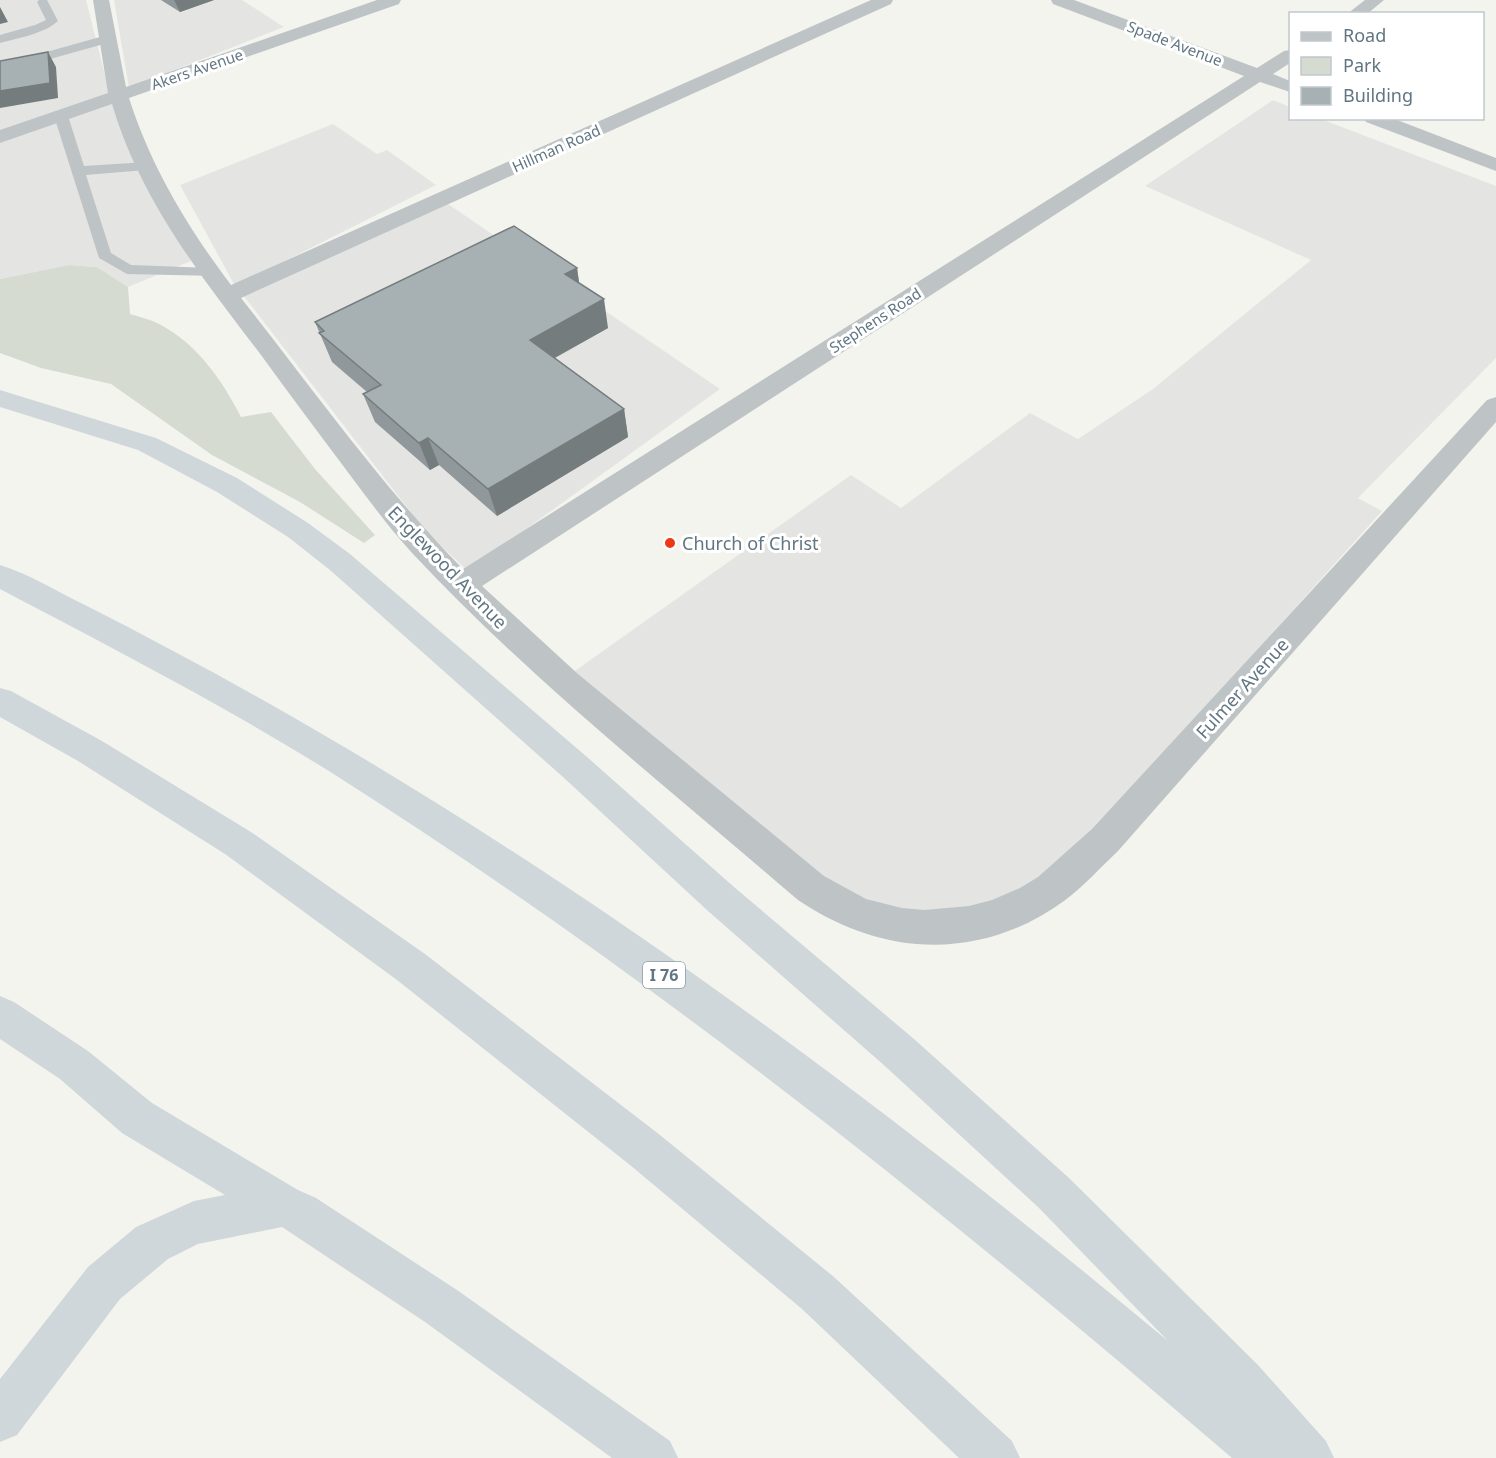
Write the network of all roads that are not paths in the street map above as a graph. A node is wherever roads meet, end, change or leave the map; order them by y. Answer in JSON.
{"nodes":[{"id":1,"x":101,"y":0,"type":"edge"},
{"id":2,"x":393,"y":0,"type":"edge"},
{"id":3,"x":885,"y":0,"type":"edge"},
{"id":4,"x":1059,"y":0,"type":"edge"},
{"id":5,"x":1376,"y":0,"type":"edge"},
{"id":6,"x":43,"y":2,"type":"dead end"},
{"id":7,"x":1358,"y":12,"type":"edge"},
{"id":8,"x":0,"y":39,"type":"edge"},
{"id":9,"x":107,"y":39,"type":"junction"},
{"id":10,"x":1289,"y":56,"type":"edge"},
{"id":11,"x":0,"y":69,"type":"edge"},
{"id":12,"x":1258,"y":75,"type":"junction"},
{"id":13,"x":1289,"y":87,"type":"edge"},
{"id":14,"x":119,"y":96,"type":"junction"},
{"id":15,"x":60,"y":116,"type":"junction"},
{"id":16,"x":1378,"y":120,"type":"edge"},
{"id":17,"x":0,"y":137,"type":"edge"},
{"id":18,"x":1496,"y":165,"type":"edge"},
{"id":19,"x":146,"y":166,"type":"junction"},
{"id":20,"x":77,"y":171,"type":"junction"},
{"id":21,"x":211,"y":273,"type":"junction"},
{"id":22,"x":228,"y":296,"type":"junction"},
{"id":23,"x":0,"y":398,"type":"edge"},
{"id":24,"x":1496,"y":406,"type":"edge"},
{"id":25,"x":0,"y":576,"type":"edge"},
{"id":26,"x":461,"y":585,"type":"junction"},
{"id":27,"x":0,"y":701,"type":"edge"},
{"id":28,"x":958,"y":925,"type":"joint"},
{"id":29,"x":0,"y":1016,"type":"edge"},
{"id":30,"x":283,"y":1205,"type":"junction"},
{"id":31,"x":0,"y":1418,"type":"edge"},
{"id":32,"x":653,"y":1458,"type":"edge"},
{"id":33,"x":994,"y":1458,"type":"edge"},
{"id":34,"x":1270,"y":1458,"type":"edge"},
{"id":35,"x":1309,"y":1458,"type":"edge"}],
"edges":[{"from":1,"to":9,"type":"street","name":"Englewood Avenue"},
{"from":2,"to":14,"type":"street","name":"Akers Avenue"},
{"from":3,"to":22,"type":"street","name":"Hillman Road"},
{"from":4,"to":12,"type":"street","name":"Spade Avenue"},
{"from":5,"to":7,"type":"street"},
{"from":6,"to":8,"type":"lane"},
{"from":9,"to":11,"type":"lane"},
{"from":9,"to":14,"type":"street","name":"Englewood Avenue"},
{"from":10,"to":12,"type":"street","name":"Stephens Road"},
{"from":12,"to":13,"type":"street","name":"Spade Avenue"},
{"from":12,"to":26,"type":"street","name":"Stephens Road"},
{"from":14,"to":15,"type":"street","name":"Akers Avenue"},
{"from":14,"to":19,"type":"street","name":"Englewood Avenue"},
{"from":15,"to":17,"type":"street","name":"Akers Avenue"},
{"from":15,"to":20,"type":"lane"},
{"from":16,"to":18,"type":"street"},
{"from":19,"to":20,"type":"lane"},
{"from":19,"to":21,"type":"street","name":"Englewood Avenue"},
{"from":20,"to":21,"type":"lane"},
{"from":21,"to":22,"type":"street","name":"Englewood Avenue"},
{"from":22,"to":26,"type":"street","name":"Englewood Avenue"},
{"from":23,"to":35,"type":"highway"},
{"from":24,"to":28,"type":"street","name":"Fulmer Avenue"},
{"from":25,"to":34,"type":"highway","number":"I 76"},
{"from":26,"to":28,"type":"street","name":"Englewood Avenue"},
{"from":27,"to":33,"type":"highway"},
{"from":29,"to":30,"type":"highway"},
{"from":30,"to":31,"type":"highway"},
{"from":30,"to":32,"type":"highway"}]}
